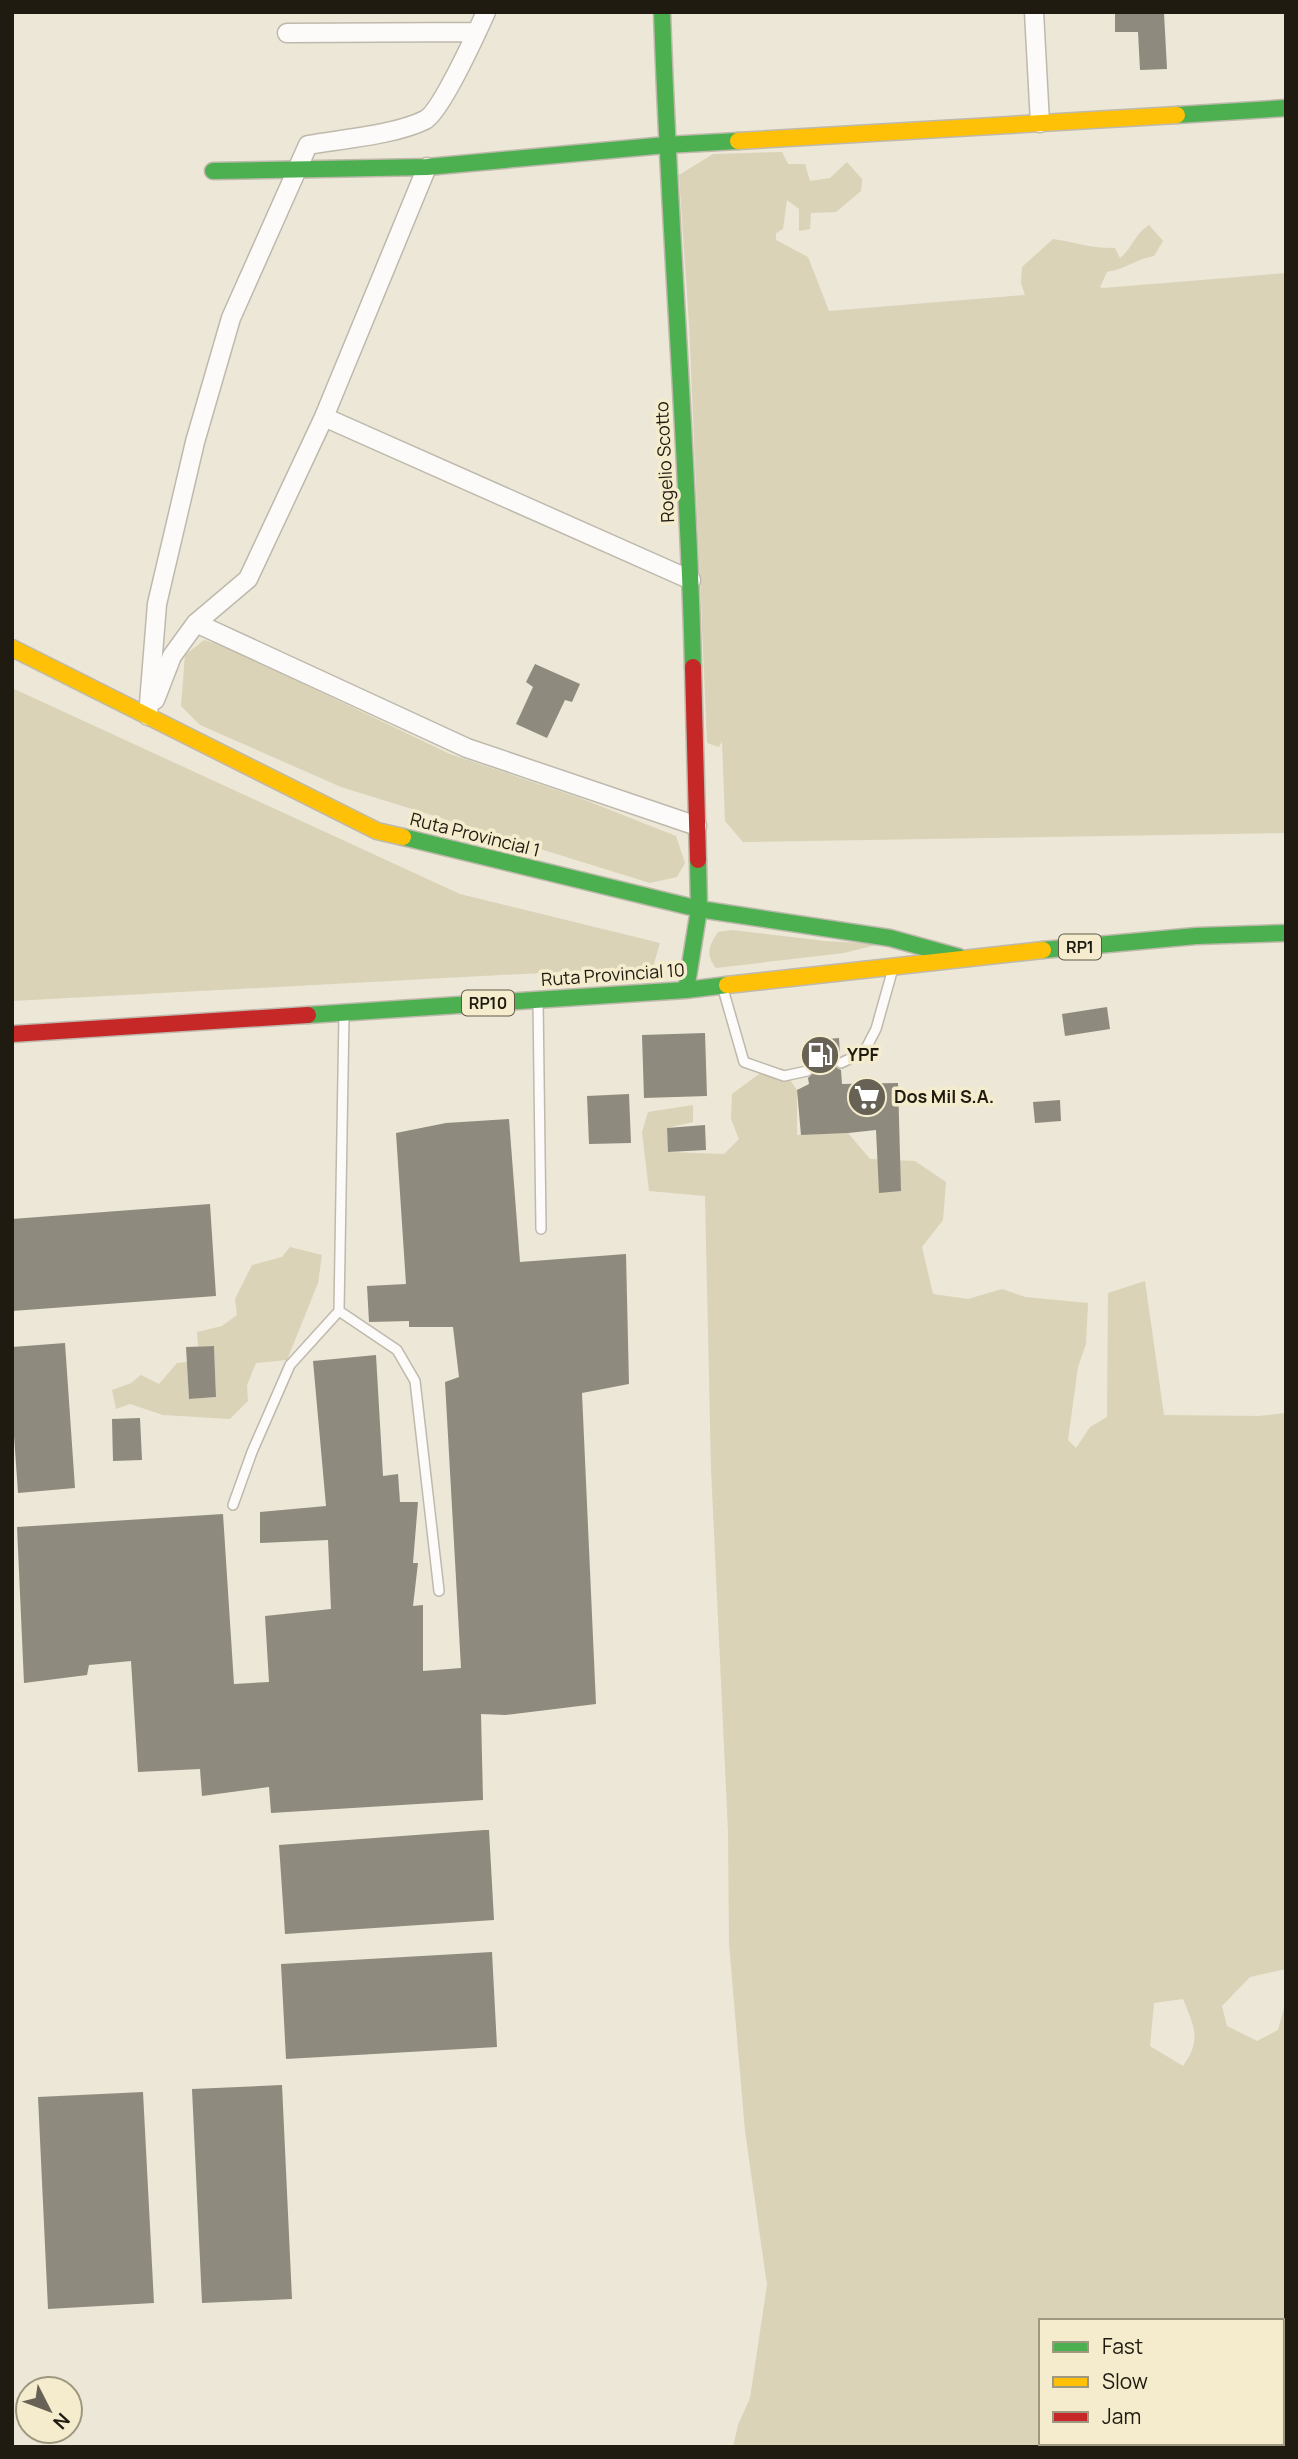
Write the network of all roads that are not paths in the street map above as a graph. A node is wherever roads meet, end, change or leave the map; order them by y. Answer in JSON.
{"nodes":[{"id":1,"x":486,"y":12,"type":"edge"},
{"id":2,"x":662,"y":12,"type":"edge"},
{"id":3,"x":1034,"y":12,"type":"edge"},
{"id":4,"x":477,"y":32,"type":"junction"},
{"id":5,"x":287,"y":33,"type":"dead end"},
{"id":6,"x":1286,"y":108,"type":"edge"},
{"id":7,"x":1040,"y":123,"type":"junction"},
{"id":8,"x":666,"y":145,"type":"junction"},
{"id":9,"x":427,"y":167,"type":"junction"},
{"id":10,"x":296,"y":170,"type":"junction"},
{"id":11,"x":213,"y":171,"type":"dead end"},
{"id":12,"x":324,"y":417,"type":"junction"},
{"id":13,"x":691,"y":580,"type":"junction"},
{"id":14,"x":197,"y":623,"type":"junction"},
{"id":15,"x":12,"y":648,"type":"edge"},
{"id":16,"x":148,"y":716,"type":"junction"},
{"id":17,"x":697,"y":826,"type":"junction"},
{"id":18,"x":699,"y":909,"type":"junction"},
{"id":19,"x":1286,"y":933,"type":"edge"},
{"id":20,"x":963,"y":958,"type":"junction"},
{"id":21,"x":894,"y":967,"type":"junction"},
{"id":22,"x":722,"y":986,"type":"junction"},
{"id":23,"x":687,"y":990,"type":"junction"},
{"id":24,"x":538,"y":1000,"type":"junction"},
{"id":25,"x":344,"y":1012,"type":"junction"},
{"id":26,"x":12,"y":1034,"type":"edge"},
{"id":27,"x":841,"y":1063,"type":"dead end"},
{"id":28,"x":807,"y":1071,"type":"dead end"},
{"id":29,"x":541,"y":1228,"type":"dead end"},
{"id":30,"x":340,"y":1311,"type":"junction"},
{"id":31,"x":233,"y":1504,"type":"dead end"},
{"id":32,"x":439,"y":1591,"type":"dead end"}],
"edges":[{"from":1,"to":4,"type":"street"},
{"from":2,"to":8,"type":"main road","name":"Rogelio Scotto"},
{"from":3,"to":7,"type":"street"},
{"from":4,"to":5,"type":"street"},
{"from":4,"to":10,"type":"street"},
{"from":6,"to":7,"type":"main road"},
{"from":7,"to":8,"type":"main road"},
{"from":8,"to":9,"type":"main road"},
{"from":8,"to":13,"type":"main road","name":"Rogelio Scotto"},
{"from":9,"to":10,"type":"main road"},
{"from":9,"to":12,"type":"street"},
{"from":10,"to":11,"type":"main road"},
{"from":10,"to":16,"type":"street"},
{"from":12,"to":13,"type":"street"},
{"from":12,"to":14,"type":"street"},
{"from":13,"to":17,"type":"main road","name":"Rogelio Scotto"},
{"from":14,"to":16,"type":"street"},
{"from":14,"to":17,"type":"street"},
{"from":15,"to":16,"type":"main road","name":"Ruta Provincial 1","number":"RP1"},
{"from":16,"to":18,"type":"main road","name":"Ruta Provincial 1","number":"RP1"},
{"from":17,"to":18,"type":"main road","name":"Rogelio Scotto"},
{"from":18,"to":20,"type":"main road","name":"Ruta Provincial 1","number":"RP1"},
{"from":18,"to":23,"type":"main road","name":"Rogelio Scotto"},
{"from":19,"to":20,"type":"main road","number":"RP1"},
{"from":20,"to":21,"type":"main road","name":"Ruta Provincial 10","number":"RP10"},
{"from":21,"to":22,"type":"main road","name":"Ruta Provincial 10","number":"RP10"},
{"from":21,"to":27,"type":"lane"},
{"from":22,"to":23,"type":"main road","name":"Ruta Provincial 10","number":"RP10"},
{"from":22,"to":28,"type":"lane"},
{"from":23,"to":24,"type":"main road","name":"Ruta Provincial 10","number":"RP10"},
{"from":24,"to":25,"type":"main road","name":"Ruta Provincial 10","number":"RP10"},
{"from":24,"to":29,"type":"lane"},
{"from":25,"to":26,"type":"main road","name":"Ruta Provincial 10","number":"RP10"},
{"from":25,"to":30,"type":"lane"},
{"from":30,"to":31,"type":"lane"},
{"from":30,"to":32,"type":"lane"}]}
